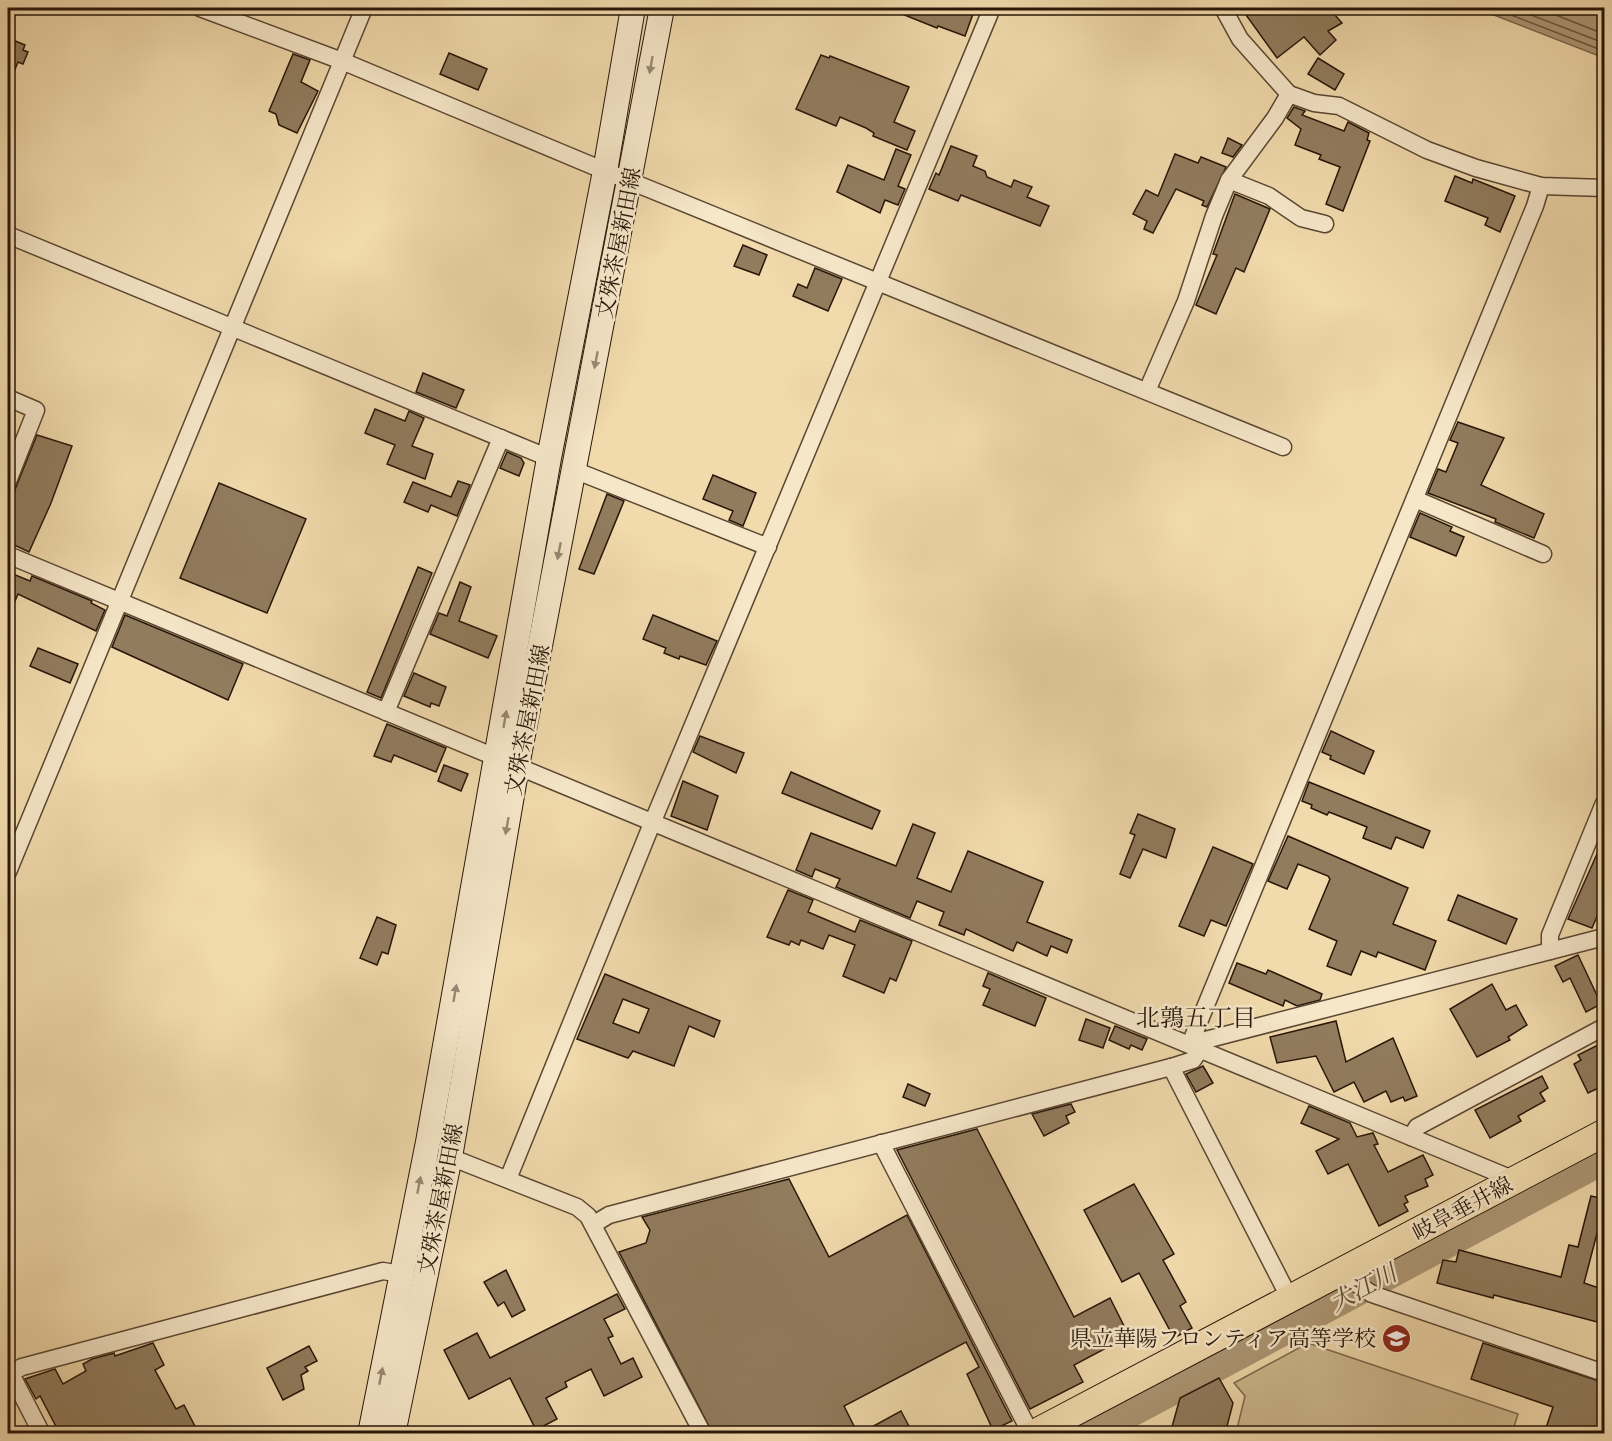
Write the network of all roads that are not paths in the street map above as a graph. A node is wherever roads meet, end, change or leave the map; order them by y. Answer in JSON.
{"nodes":[{"id":1,"x":200,"y":8,"type":"edge"},
{"id":2,"x":364,"y":8,"type":"edge"},
{"id":3,"x":633,"y":8,"type":"edge"},
{"id":4,"x":662,"y":8,"type":"edge"},
{"id":5,"x":1222,"y":8,"type":"edge"},
{"id":6,"x":987,"y":9,"type":"edge"},
{"id":7,"x":342,"y":61,"type":"junction"},
{"id":8,"x":1289,"y":94,"type":"junction"},
{"id":9,"x":605,"y":171,"type":"junction"},
{"id":10,"x":631,"y":180,"type":"junction"},
{"id":11,"x":1229,"y":180,"type":"junction"},
{"id":12,"x":1542,"y":186,"type":"junction"},
{"id":13,"x":1605,"y":188,"type":"edge"},
{"id":14,"x":1325,"y":224,"type":"dead end"},
{"id":15,"x":8,"y":235,"type":"edge"},
{"id":16,"x":879,"y":281,"type":"junction"},
{"id":17,"x":231,"y":325,"type":"junction"},
{"id":18,"x":1147,"y":391,"type":"junction"},
{"id":19,"x":8,"y":398,"type":"edge"},
{"id":20,"x":501,"y":438,"type":"junction"},
{"id":21,"x":1283,"y":447,"type":"dead end"},
{"id":22,"x":549,"y":458,"type":"junction"},
{"id":23,"x":574,"y":470,"type":"junction"},
{"id":24,"x":8,"y":482,"type":"edge"},
{"id":25,"x":1415,"y":499,"type":"junction"},
{"id":26,"x":768,"y":547,"type":"junction"},
{"id":27,"x":1543,"y":554,"type":"dead end"},
{"id":28,"x":8,"y":555,"type":"edge"},
{"id":29,"x":118,"y":600,"type":"junction"},
{"id":30,"x":386,"y":712,"type":"junction"},
{"id":31,"x":508,"y":762,"type":"junction"},
{"id":32,"x":1605,"y":803,"type":"edge"},
{"id":33,"x":653,"y":821,"type":"junction"},
{"id":34,"x":8,"y":872,"type":"edge"},
{"id":35,"x":1605,"y":937,"type":"edge"},
{"id":36,"x":1550,"y":951,"type":"junction"},
{"id":37,"x":1605,"y":1028,"type":"edge"},
{"id":38,"x":1196,"y":1046,"type":"junction"},
{"id":39,"x":1172,"y":1067,"type":"junction"},
{"id":40,"x":1605,"y":1133,"type":"edge"},
{"id":41,"x":1411,"y":1137,"type":"junction"},
{"id":42,"x":881,"y":1143,"type":"junction"},
{"id":43,"x":450,"y":1157,"type":"junction"},
{"id":44,"x":508,"y":1179,"type":"junction"},
{"id":45,"x":1512,"y":1183,"type":"junction"},
{"id":46,"x":586,"y":1215,"type":"junction"},
{"id":47,"x":401,"y":1274,"type":"junction"},
{"id":48,"x":1348,"y":1275,"type":"junction"},
{"id":49,"x":1290,"y":1299,"type":"junction"},
{"id":50,"x":9,"y":1370,"type":"edge"},
{"id":51,"x":1605,"y":1373,"type":"edge"},
{"id":52,"x":42,"y":1434,"type":"edge"},
{"id":53,"x":370,"y":1434,"type":"edge"},
{"id":54,"x":393,"y":1434,"type":"edge"},
{"id":55,"x":703,"y":1434,"type":"edge"},
{"id":56,"x":1032,"y":1434,"type":"edge"}],
"edges":[{"from":1,"to":7,"type":"street"},
{"from":2,"to":7,"type":"street"},
{"from":3,"to":9,"type":"main road","name":"文殊茶屋新田線"},
{"from":4,"to":10,"type":"main road","name":"文殊茶屋新田線","one_way":true},
{"from":5,"to":8,"type":"street"},
{"from":6,"to":16,"type":"street"},
{"from":7,"to":9,"type":"street"},
{"from":7,"to":17,"type":"street"},
{"from":8,"to":11,"type":"street"},
{"from":8,"to":12,"type":"street"},
{"from":9,"to":10,"type":"street"},
{"from":9,"to":22,"type":"main road","name":"文殊茶屋新田線"},
{"from":10,"to":16,"type":"street"},
{"from":10,"to":23,"type":"main road","name":"文殊茶屋新田線","one_way":true},
{"from":11,"to":14,"type":"street"},
{"from":11,"to":18,"type":"street"},
{"from":12,"to":13,"type":"street"},
{"from":12,"to":25,"type":"street"},
{"from":15,"to":17,"type":"street"},
{"from":16,"to":18,"type":"street"},
{"from":16,"to":26,"type":"street"},
{"from":17,"to":20,"type":"street"},
{"from":17,"to":29,"type":"street"},
{"from":18,"to":21,"type":"street"},
{"from":19,"to":24,"type":"street"},
{"from":20,"to":22,"type":"street"},
{"from":20,"to":30,"type":"street"},
{"from":31,"to":22,"type":"main road","name":"文殊茶屋新田線","one_way":true},
{"from":23,"to":26,"type":"street"},
{"from":23,"to":31,"type":"main road","name":"文殊茶屋新田線","one_way":true},
{"from":25,"to":27,"type":"street"},
{"from":25,"to":38,"type":"street"},
{"from":26,"to":33,"type":"street"},
{"from":28,"to":29,"type":"street"},
{"from":29,"to":30,"type":"street"},
{"from":29,"to":34,"type":"street"},
{"from":30,"to":31,"type":"street"},
{"from":31,"to":33,"type":"street"},
{"from":31,"to":43,"type":"main road","name":"文殊茶屋新田線","one_way":true},
{"from":47,"to":31,"type":"main road","name":"文殊茶屋新田線","one_way":true},
{"from":32,"to":36,"type":"street"},
{"from":33,"to":38,"type":"street"},
{"from":33,"to":44,"type":"street"},
{"from":35,"to":36,"type":"street"},
{"from":36,"to":38,"type":"street"},
{"from":37,"to":41,"type":"street"},
{"from":38,"to":39,"type":"street"},
{"from":38,"to":41,"type":"street"},
{"from":39,"to":42,"type":"street"},
{"from":39,"to":49,"type":"street"},
{"from":40,"to":45,"type":"main road","name":"岐阜垂井線"},
{"from":41,"to":45,"type":"street"},
{"from":42,"to":46,"type":"street"},
{"from":42,"to":56,"type":"street"},
{"from":43,"to":44,"type":"street"},
{"from":43,"to":54,"type":"main road","name":"文殊茶屋新田線"},
{"from":44,"to":46,"type":"street"},
{"from":45,"to":48,"type":"main road","name":"岐阜垂井線"},
{"from":46,"to":55,"type":"street"},
{"from":47,"to":50,"type":"street"},
{"from":53,"to":47,"type":"main road","name":"文殊茶屋新田線","one_way":true},
{"from":48,"to":49,"type":"main road","name":"岐阜垂井線"},
{"from":48,"to":51,"type":"street"},
{"from":49,"to":56,"type":"main road","name":"岐阜垂井線"},
{"from":50,"to":52,"type":"street"}]}
